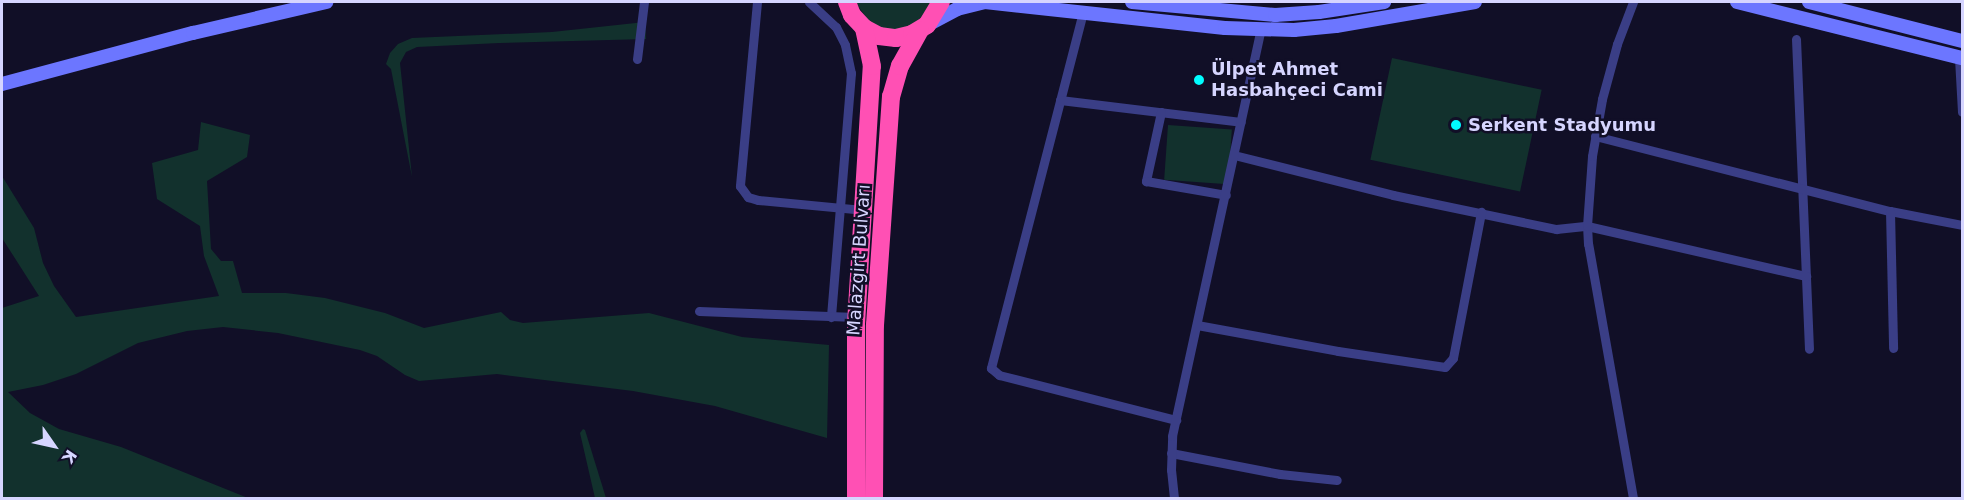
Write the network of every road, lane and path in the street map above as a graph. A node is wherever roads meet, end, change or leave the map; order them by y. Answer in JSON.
{"nodes":[{"id":1,"x":326,"y":2,"type":"edge"},
{"id":2,"x":644,"y":2,"type":"edge"},
{"id":3,"x":757,"y":2,"type":"edge"},
{"id":4,"x":809,"y":2,"type":"edge"},
{"id":5,"x":836,"y":2,"type":"edge"},
{"id":6,"x":941,"y":2,"type":"edge"},
{"id":7,"x":1132,"y":2,"type":"edge"},
{"id":8,"x":1384,"y":2,"type":"edge"},
{"id":9,"x":1475,"y":2,"type":"edge"},
{"id":10,"x":1634,"y":2,"type":"edge"},
{"id":11,"x":1737,"y":2,"type":"edge"},
{"id":12,"x":1809,"y":2,"type":"edge"},
{"id":13,"x":1255,"y":8,"type":"edge"},
{"id":14,"x":1083,"y":12,"type":"junction"},
{"id":15,"x":854,"y":15,"type":"edge"},
{"id":16,"x":923,"y":28,"type":"junction"},
{"id":17,"x":1260,"y":31,"type":"junction"},
{"id":18,"x":1796,"y":39,"type":"dead end"},
{"id":19,"x":1962,"y":41,"type":"edge"},
{"id":20,"x":1961,"y":58,"type":"edge"},
{"id":21,"x":637,"y":59,"type":"dead end"},
{"id":22,"x":2,"y":84,"type":"edge"},
{"id":23,"x":1060,"y":99,"type":"junction"},
{"id":24,"x":1161,"y":112,"type":"junction"},
{"id":25,"x":1962,"y":112,"type":"edge"},
{"id":26,"x":1241,"y":123,"type":"junction"},
{"id":27,"x":1595,"y":136,"type":"junction"},
{"id":28,"x":1234,"y":155,"type":"junction"},
{"id":29,"x":1802,"y":189,"type":"junction"},
{"id":30,"x":1226,"y":195,"type":"junction"},
{"id":31,"x":841,"y":208,"type":"junction"},
{"id":32,"x":863,"y":210,"type":"junction"},
{"id":33,"x":1890,"y":211,"type":"junction"},
{"id":34,"x":1481,"y":212,"type":"junction"},
{"id":35,"x":1962,"y":225,"type":"edge"},
{"id":36,"x":1587,"y":226,"type":"junction"},
{"id":37,"x":1806,"y":276,"type":"junction"},
{"id":38,"x":699,"y":311,"type":"dead end"},
{"id":39,"x":831,"y":316,"type":"junction"},
{"id":40,"x":856,"y":318,"type":"junction"},
{"id":41,"x":1197,"y":325,"type":"junction"},
{"id":42,"x":1893,"y":348,"type":"dead end"},
{"id":43,"x":1809,"y":349,"type":"dead end"},
{"id":44,"x":1176,"y":420,"type":"junction"},
{"id":45,"x":1171,"y":453,"type":"junction"},
{"id":46,"x":1337,"y":480,"type":"dead end"},
{"id":47,"x":856,"y":498,"type":"edge"},
{"id":48,"x":874,"y":498,"type":"edge"},
{"id":49,"x":1174,"y":498,"type":"edge"},
{"id":50,"x":1633,"y":498,"type":"edge"}],
"edges":[{"from":1,"to":22,"type":"main road"},
{"from":2,"to":21,"type":"street"},
{"from":3,"to":31,"type":"street"},
{"from":4,"to":31,"type":"street"},
{"from":5,"to":15,"type":"main road"},
{"from":6,"to":16,"type":"highway","name":"Malazgirt Bulvarı"},
{"from":7,"to":13,"type":"main road"},
{"from":8,"to":13,"type":"main road"},
{"from":9,"to":17,"type":"main road"},
{"from":10,"to":27,"type":"street"},
{"from":11,"to":20,"type":"main road"},
{"from":12,"to":19,"type":"main road"},
{"from":14,"to":16,"type":"main road"},
{"from":14,"to":17,"type":"main road"},
{"from":14,"to":23,"type":"street"},
{"from":15,"to":16,"type":"highway"},
{"from":15,"to":32,"type":"highway","name":"Malazgirt Bulvarı"},
{"from":16,"to":48,"type":"highway","name":"Malazgirt Bulvarı"},
{"from":17,"to":26,"type":"street"},
{"from":18,"to":29,"type":"street"},
{"from":20,"to":25,"type":"street"},
{"from":23,"to":24,"type":"street"},
{"from":23,"to":44,"type":"street"},
{"from":24,"to":26,"type":"street"},
{"from":24,"to":30,"type":"street"},
{"from":26,"to":28,"type":"street"},
{"from":27,"to":29,"type":"street"},
{"from":27,"to":36,"type":"street"},
{"from":28,"to":30,"type":"street"},
{"from":28,"to":34,"type":"street"},
{"from":29,"to":33,"type":"street"},
{"from":29,"to":37,"type":"street"},
{"from":30,"to":41,"type":"street"},
{"from":31,"to":32,"type":"street"},
{"from":31,"to":39,"type":"street"},
{"from":32,"to":40,"type":"highway","name":"Malazgirt Bulvarı"},
{"from":33,"to":35,"type":"street"},
{"from":33,"to":42,"type":"street"},
{"from":34,"to":36,"type":"street"},
{"from":34,"to":41,"type":"street"},
{"from":36,"to":37,"type":"street"},
{"from":36,"to":50,"type":"street"},
{"from":37,"to":43,"type":"street"},
{"from":38,"to":39,"type":"street"},
{"from":39,"to":40,"type":"street"},
{"from":40,"to":47,"type":"highway","name":"Malazgirt Bulvarı"},
{"from":41,"to":44,"type":"street"},
{"from":44,"to":45,"type":"street"},
{"from":45,"to":46,"type":"street"},
{"from":45,"to":49,"type":"street"}]}
